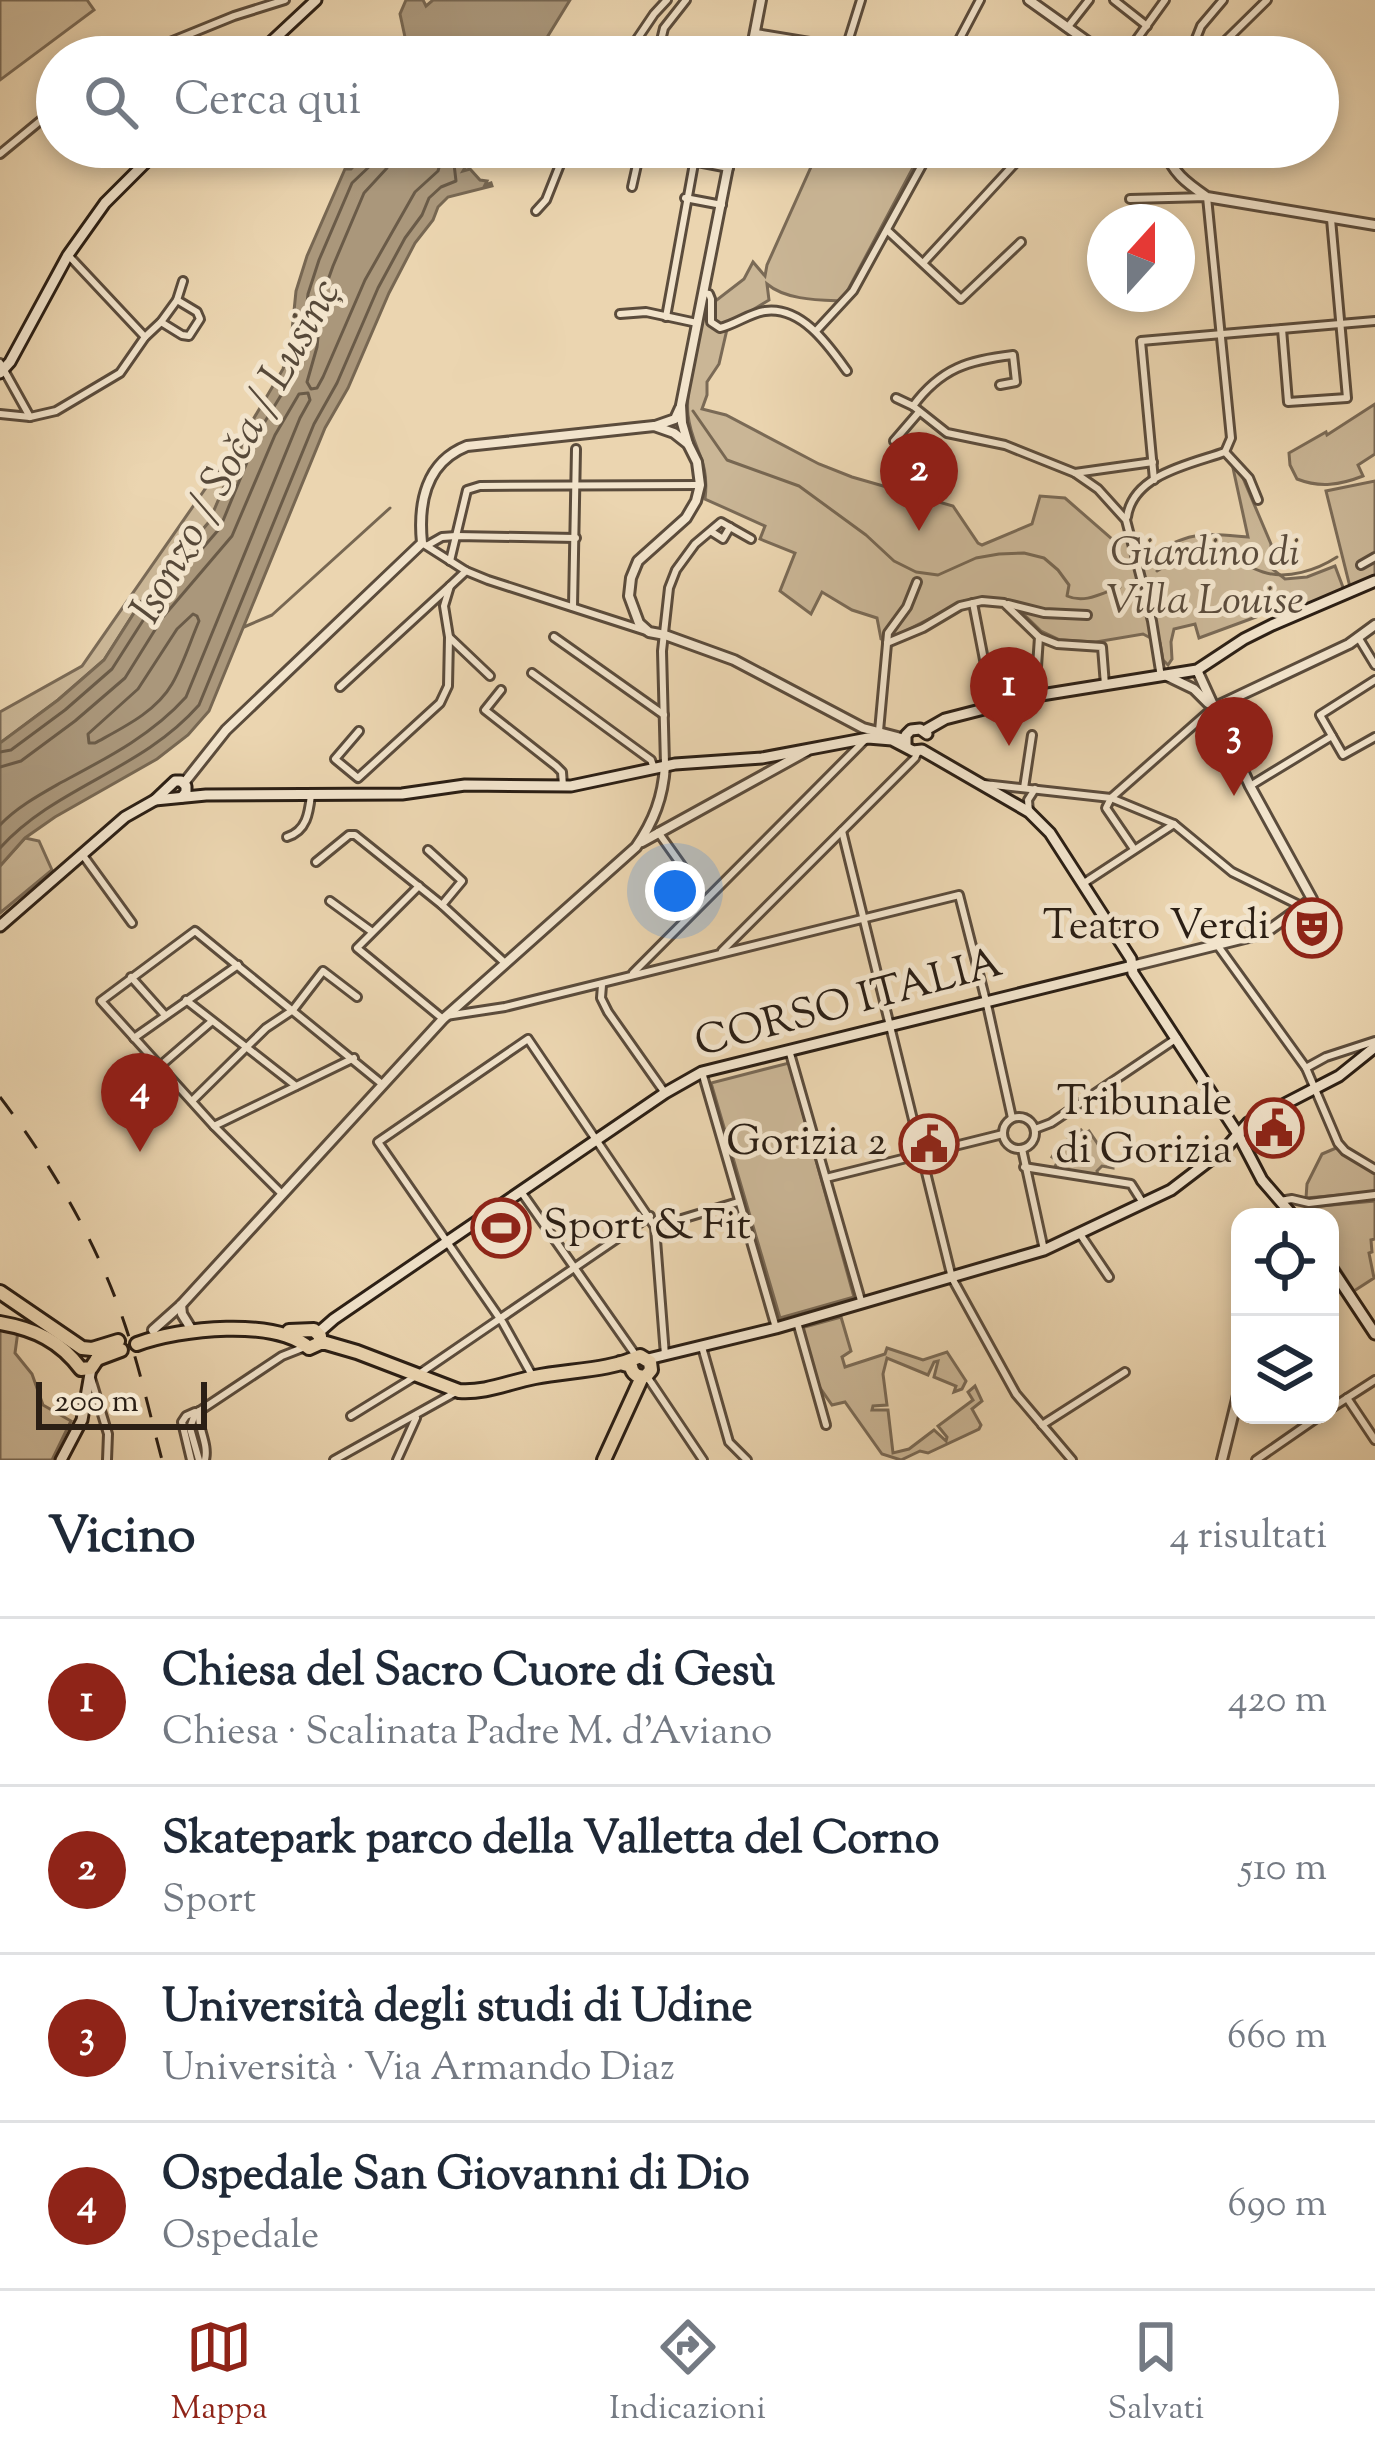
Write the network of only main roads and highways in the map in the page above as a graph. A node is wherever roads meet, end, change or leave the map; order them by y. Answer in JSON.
{"nodes":[{"id":1,"x":316,"y":0,"type":"edge"},
{"id":2,"x":277,"y":36,"type":"edge"},
{"id":3,"x":140,"y":168,"type":"edge"},
{"id":4,"x":1,"y":369,"type":"edge"},
{"id":5,"x":1375,"y":581,"type":"edge"},
{"id":6,"x":916,"y":747,"type":"junction"},
{"id":7,"x":0,"y":926,"type":"edge"},
{"id":8,"x":1132,"y":966,"type":"junction"},
{"id":9,"x":1375,"y":1044,"type":"edge"},
{"id":10,"x":1238,"y":1134,"type":"junction"},
{"id":11,"x":1285,"y":1208,"type":"edge"},
{"id":12,"x":1339,"y":1280,"type":"edge"},
{"id":13,"x":0,"y":1292,"type":"edge"},
{"id":14,"x":0,"y":1323,"type":"edge"},
{"id":15,"x":1375,"y":1334,"type":"edge"},
{"id":16,"x":308,"y":1340,"type":"junction"},
{"id":17,"x":119,"y":1346,"type":"dead end"},
{"id":18,"x":684,"y":1352,"type":"junction"},
{"id":19,"x":86,"y":1361,"type":"junction"},
{"id":20,"x":638,"y":1368,"type":"junction"},
{"id":21,"x":85,"y":1408,"type":"junction"},
{"id":22,"x":61,"y":1460,"type":"edge"},
{"id":23,"x":604,"y":1460,"type":"edge"}],
"edges":[{"from":1,"to":2,"type":"main road"},
{"from":3,"to":4,"type":"main road"},
{"from":5,"to":6,"type":"main road"},
{"from":6,"to":7,"type":"main road"},
{"from":6,"to":8,"type":"main road"},
{"from":8,"to":10,"type":"main road"},
{"from":8,"to":16,"type":"main road","name":"CORSO ITALIA"},
{"from":9,"to":10,"type":"main road"},
{"from":10,"to":11,"type":"main road"},
{"from":10,"to":18,"type":"main road"},
{"from":12,"to":15,"type":"main road"},
{"from":13,"to":19,"type":"main road"},
{"from":14,"to":19,"type":"main road"},
{"from":16,"to":16,"type":"main road"},
{"from":16,"to":20,"type":"main road"},
{"from":17,"to":19,"type":"main road"},
{"from":18,"to":20,"type":"main road"},
{"from":18,"to":20,"type":"main road"},
{"from":19,"to":21,"type":"main road"},
{"from":19,"to":21,"type":"main road"},
{"from":20,"to":23,"type":"main road"},
{"from":21,"to":22,"type":"main road"}]}
